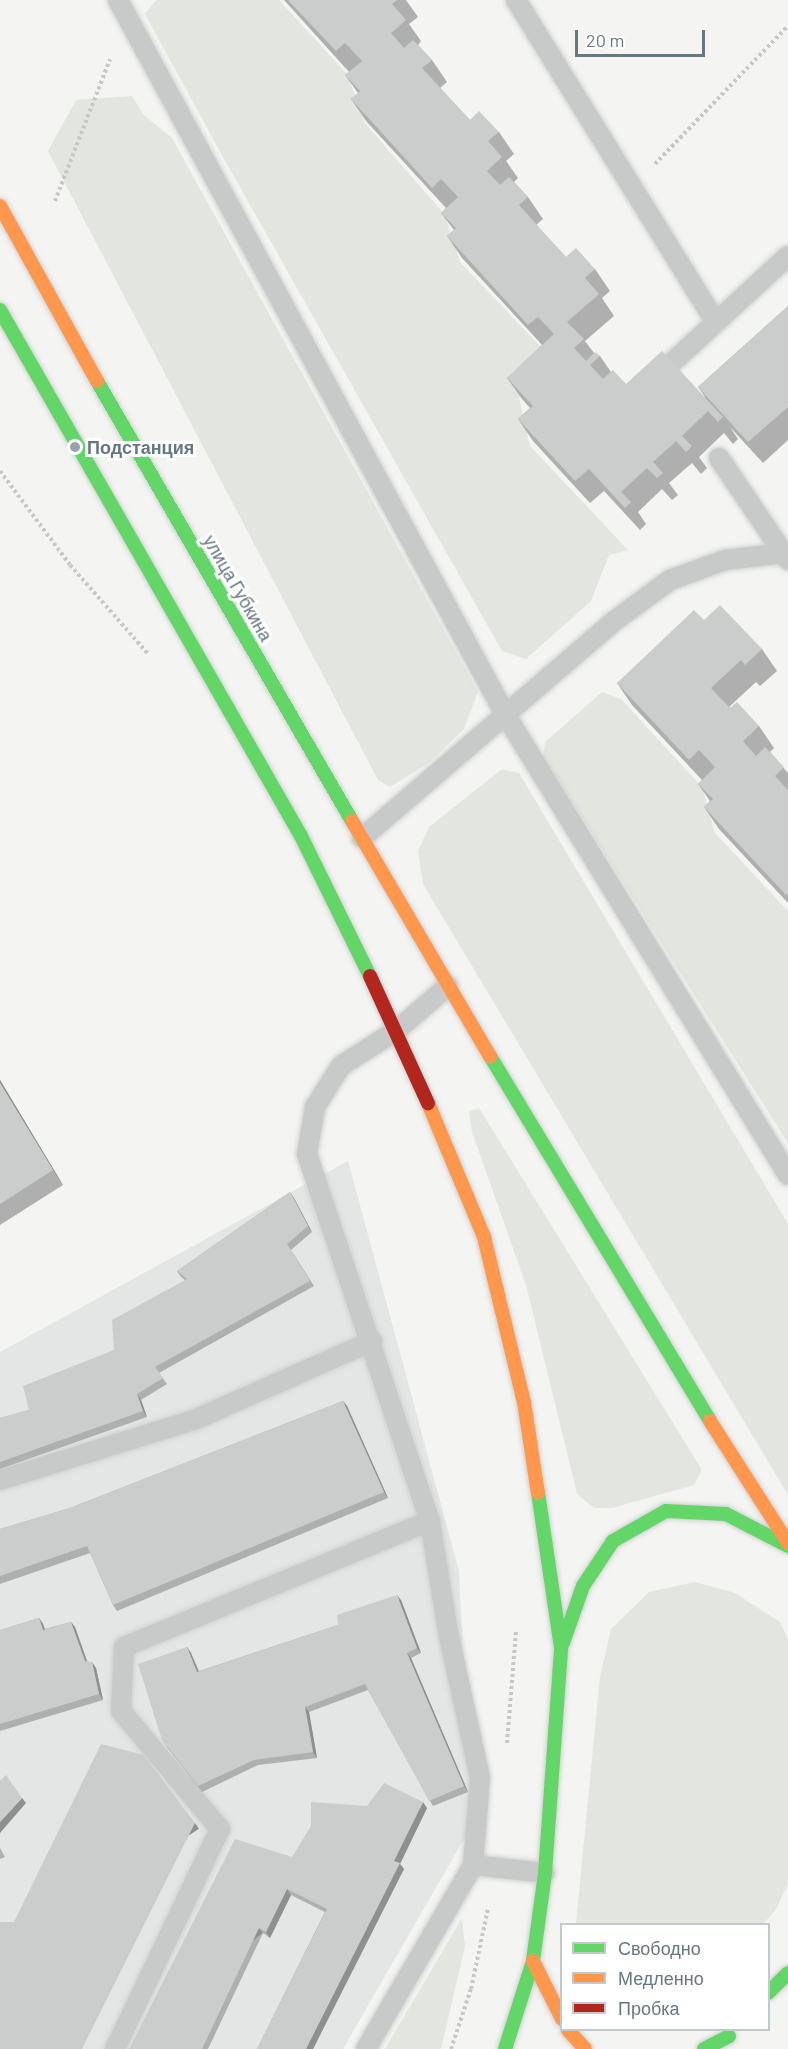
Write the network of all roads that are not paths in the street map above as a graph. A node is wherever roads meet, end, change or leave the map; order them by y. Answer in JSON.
{"nodes":[{"id":1,"x":118,"y":0,"type":"edge"},
{"id":2,"x":516,"y":0,"type":"edge"},
{"id":3,"x":0,"y":206,"type":"edge"},
{"id":4,"x":788,"y":256,"type":"edge"},
{"id":5,"x":0,"y":310,"type":"edge"},
{"id":6,"x":716,"y":322,"type":"junction"},
{"id":7,"x":651,"y":382,"type":"edge"},
{"id":8,"x":719,"y":458,"type":"edge"},
{"id":9,"x":786,"y":557,"type":"edge"},
{"id":10,"x":505,"y":714,"type":"junction"},
{"id":11,"x":363,"y":838,"type":"junction"},
{"id":12,"x":448,"y":986,"type":"junction"},
{"id":13,"x":397,"y":1030,"type":"junction"},
{"id":14,"x":788,"y":1175,"type":"edge"},
{"id":15,"x":372,"y":1341,"type":"junction"},
{"id":16,"x":0,"y":1480,"type":"edge"},
{"id":17,"x":430,"y":1521,"type":"junction"},
{"id":18,"x":788,"y":1544,"type":"edge"},
{"id":19,"x":561,"y":1648,"type":"junction"},
{"id":20,"x":473,"y":1865,"type":"junction"},
{"id":21,"x":545,"y":1873,"type":"junction"},
{"id":22,"x":532,"y":1961,"type":"junction"},
{"id":23,"x":788,"y":1973,"type":"edge"},
{"id":24,"x":770,"y":1992,"type":"edge"},
{"id":25,"x":560,"y":2017,"type":"edge"},
{"id":26,"x":569,"y":2031,"type":"edge"},
{"id":27,"x":732,"y":2033,"type":"edge"},
{"id":28,"x":115,"y":2049,"type":"edge"},
{"id":29,"x":366,"y":2049,"type":"edge"},
{"id":30,"x":505,"y":2049,"type":"edge"},
{"id":31,"x":585,"y":2049,"type":"edge"},
{"id":32,"x":704,"y":2049,"type":"edge"},
{"id":33,"x":717,"y":2049,"type":"edge"}],
"edges":[{"from":1,"to":10,"type":"lane"},
{"from":2,"to":6,"type":"lane"},
{"from":3,"to":11,"type":"main road","name":"улица Губкина"},
{"from":4,"to":6,"type":"lane"},
{"from":5,"to":13,"type":"main road"},
{"from":6,"to":7,"type":"lane"},
{"from":8,"to":9,"type":"lane"},
{"from":9,"to":10,"type":"lane"},
{"from":10,"to":11,"type":"lane"},
{"from":10,"to":14,"type":"lane"},
{"from":11,"to":12,"type":"main road","name":"улица Губкина"},
{"from":12,"to":13,"type":"lane"},
{"from":12,"to":18,"type":"main road","name":"улица Губкина"},
{"from":13,"to":15,"type":"lane"},
{"from":13,"to":19,"type":"main road"},
{"from":15,"to":16,"type":"lane"},
{"from":15,"to":17,"type":"lane"},
{"from":17,"to":20,"type":"lane"},
{"from":17,"to":28,"type":"lane"},
{"from":18,"to":19,"type":"main road"},
{"from":19,"to":21,"type":"main road"},
{"from":20,"to":21,"type":"lane"},
{"from":20,"to":29,"type":"lane"},
{"from":21,"to":22,"type":"main road"},
{"from":22,"to":25,"type":"main road"},
{"from":22,"to":30,"type":"main road"},
{"from":23,"to":24,"type":"main road"},
{"from":26,"to":31,"type":"main road"},
{"from":27,"to":32,"type":"main road"},
{"from":27,"to":33,"type":"main road"}]}
